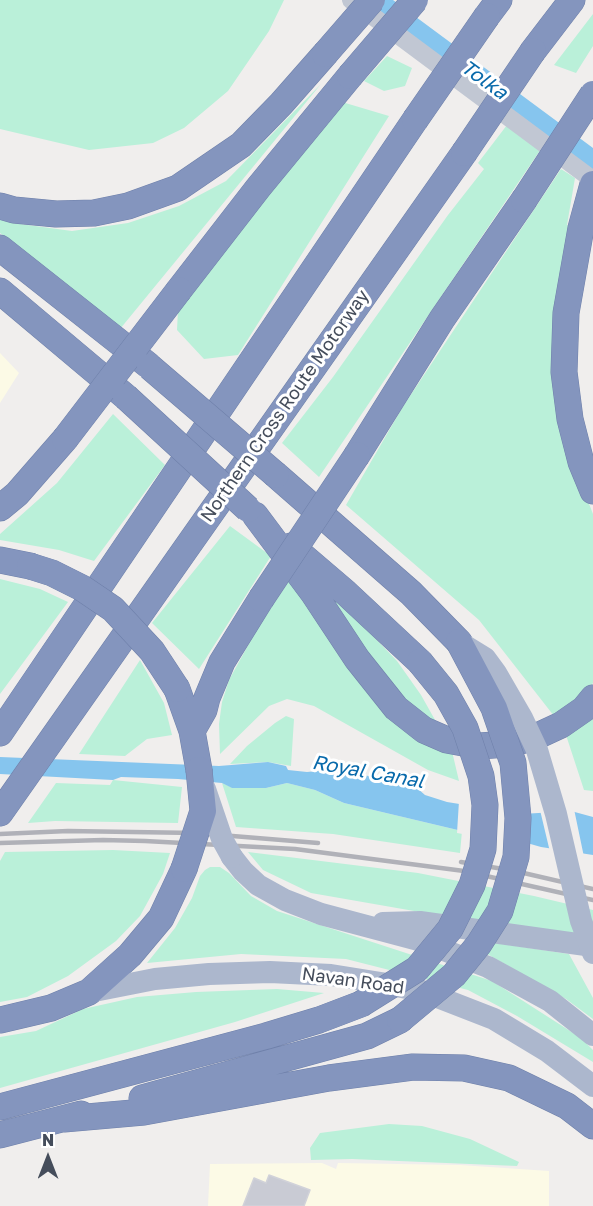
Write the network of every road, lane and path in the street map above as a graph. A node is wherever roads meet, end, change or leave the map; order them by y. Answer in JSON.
{"nodes":[{"id":1,"x":351,"y":0,"type":"edge"},
{"id":2,"x":372,"y":0,"type":"edge"},
{"id":3,"x":415,"y":0,"type":"edge"},
{"id":4,"x":572,"y":0,"type":"edge"},
{"id":5,"x":493,"y":8,"type":"edge"},
{"id":6,"x":593,"y":94,"type":"edge"},
{"id":7,"x":593,"y":182,"type":"edge"},
{"id":8,"x":0,"y":206,"type":"edge"},
{"id":9,"x":0,"y":248,"type":"edge"},
{"id":10,"x":0,"y":291,"type":"edge"},
{"id":11,"x":593,"y":491,"type":"edge"},
{"id":12,"x":0,"y":508,"type":"edge"},
{"id":13,"x":251,"y":512,"type":"junction"},
{"id":14,"x":0,"y":560,"type":"edge"},
{"id":15,"x":459,"y":642,"type":"junction"},
{"id":16,"x":593,"y":698,"type":"edge"},
{"id":17,"x":0,"y":733,"type":"edge"},
{"id":18,"x":193,"y":737,"type":"junction"},
{"id":19,"x":199,"y":770,"type":"junction"},
{"id":20,"x":0,"y":813,"type":"edge"},
{"id":21,"x":364,"y":924,"type":"junction"},
{"id":22,"x":593,"y":946,"type":"edge"},
{"id":23,"x":593,"y":953,"type":"edge"},
{"id":24,"x":89,"y":992,"type":"junction"},
{"id":25,"x":0,"y":1020,"type":"edge"},
{"id":26,"x":593,"y":1035,"type":"edge"},
{"id":27,"x":593,"y":1086,"type":"edge"},
{"id":28,"x":0,"y":1107,"type":"edge"},
{"id":29,"x":64,"y":1119,"type":"junction"},
{"id":30,"x":593,"y":1126,"type":"edge"},
{"id":31,"x":0,"y":1135,"type":"edge"}],
"edges":[{"from":1,"to":7,"type":"street"},
{"from":2,"to":8,"type":"highway","bridge":true},
{"from":3,"to":12,"type":"highway","bridge":true},
{"from":4,"to":20,"type":"highway","name":"Northern Cross Route Motorway","bridge":true},
{"from":5,"to":17,"type":"highway","bridge":true},
{"from":6,"to":18,"type":"highway","bridge":true},
{"from":7,"to":11,"type":"highway"},
{"from":9,"to":15,"type":"highway","bridge":true},
{"from":10,"to":13,"type":"highway","bridge":true},
{"from":13,"to":16,"type":"highway"},
{"from":13,"to":28,"type":"highway","bridge":true},
{"from":14,"to":18,"type":"highway","bridge":true},
{"from":15,"to":23,"type":"main road","bridge":true},
{"from":15,"to":29,"type":"highway","bridge":true},
{"from":18,"to":19,"type":"highway"},
{"from":19,"to":21,"type":"main road","bridge":true},
{"from":19,"to":24,"type":"highway","bridge":true},
{"from":21,"to":22,"type":"main road"},
{"from":21,"to":26,"type":"main road"},
{"from":24,"to":25,"type":"highway"},
{"from":24,"to":27,"type":"main road","name":"Navan Road"},
{"from":29,"to":30,"type":"highway"},
{"from":29,"to":31,"type":"highway"}]}
